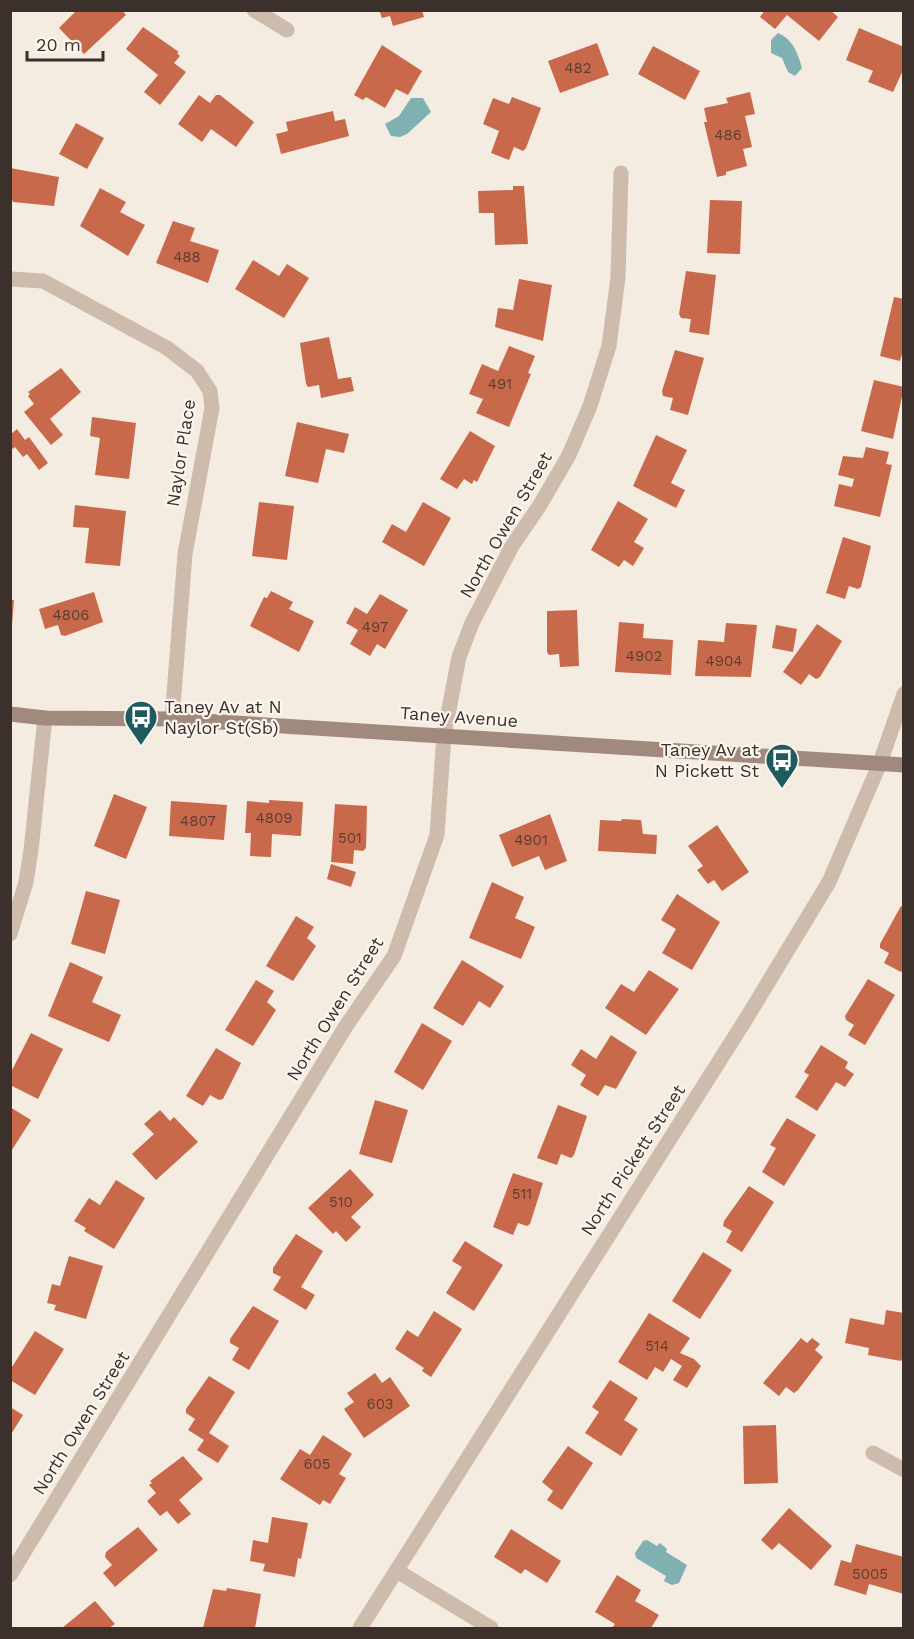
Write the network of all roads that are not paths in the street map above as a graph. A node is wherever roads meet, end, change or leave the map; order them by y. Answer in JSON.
{"nodes":[{"id":1,"x":254,"y":10,"type":"edge"},
{"id":2,"x":287,"y":30,"type":"dead end"},
{"id":3,"x":621,"y":173,"type":"dead end"},
{"id":4,"x":10,"y":279,"type":"edge"},
{"id":5,"x":903,"y":694,"type":"edge"},
{"id":6,"x":10,"y":714,"type":"edge"},
{"id":7,"x":45,"y":718,"type":"junction"},
{"id":8,"x":172,"y":719,"type":"junction"},
{"id":9,"x":444,"y":735,"type":"junction"},
{"id":10,"x":880,"y":763,"type":"junction"},
{"id":11,"x":903,"y":765,"type":"edge"},
{"id":12,"x":10,"y":934,"type":"edge"},
{"id":13,"x":873,"y":1453,"type":"dead end"},
{"id":14,"x":903,"y":1470,"type":"edge"},
{"id":15,"x":397,"y":1571,"type":"junction"},
{"id":16,"x":10,"y":1575,"type":"edge"},
{"id":17,"x":360,"y":1629,"type":"edge"},
{"id":18,"x":491,"y":1629,"type":"edge"}],
"edges":[{"from":1,"to":2,"type":"street"},
{"from":3,"to":9,"type":"street","name":"North Owen Street"},
{"from":4,"to":8,"type":"street","name":"Naylor Place"},
{"from":5,"to":10,"type":"street","name":"North Pickett Street"},
{"from":6,"to":7,"type":"street","name":"Taney Avenue"},
{"from":7,"to":8,"type":"street","name":"Taney Avenue"},
{"from":7,"to":12,"type":"street"},
{"from":8,"to":9,"type":"street","name":"Taney Avenue"},
{"from":9,"to":10,"type":"street","name":"Taney Avenue"},
{"from":9,"to":16,"type":"street","name":"North Owen Street"},
{"from":10,"to":11,"type":"street","name":"Taney Avenue"},
{"from":10,"to":15,"type":"street","name":"North Pickett Street"},
{"from":13,"to":14,"type":"street"},
{"from":15,"to":17,"type":"street","name":"North Pickett Street"},
{"from":15,"to":18,"type":"street"}]}
